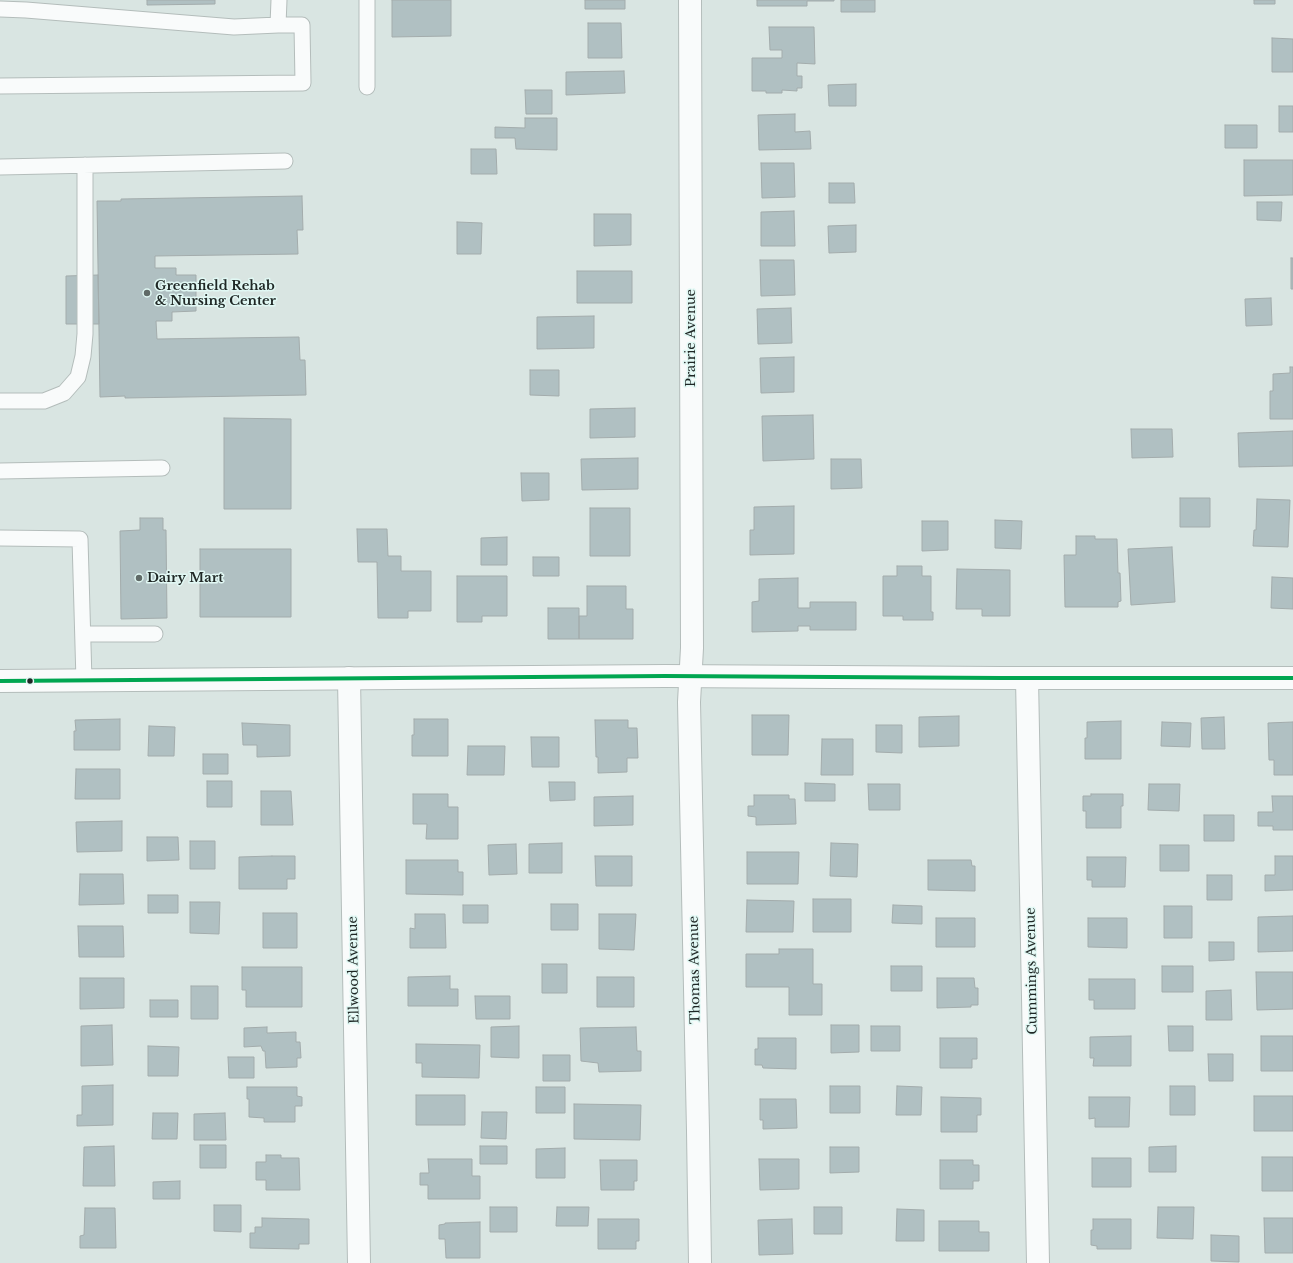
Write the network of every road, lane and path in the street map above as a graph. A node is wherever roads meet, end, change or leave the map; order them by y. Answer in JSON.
{"nodes":[{"id":1,"x":278,"y":0,"type":"edge"},
{"id":2,"x":367,"y":0,"type":"edge"},
{"id":3,"x":690,"y":0,"type":"edge"},
{"id":4,"x":0,"y":9,"type":"edge"},
{"id":5,"x":278,"y":26,"type":"junction"},
{"id":6,"x":0,"y":86,"type":"edge"},
{"id":7,"x":367,"y":87,"type":"dead end"},
{"id":8,"x":285,"y":161,"type":"dead end"},
{"id":9,"x":84,"y":165,"type":"junction"},
{"id":10,"x":0,"y":167,"type":"edge"},
{"id":11,"x":0,"y":401,"type":"edge"},
{"id":12,"x":162,"y":468,"type":"dead end"},
{"id":13,"x":0,"y":471,"type":"edge"},
{"id":14,"x":0,"y":538,"type":"edge"},
{"id":15,"x":83,"y":634,"type":"junction"},
{"id":16,"x":155,"y":634,"type":"dead end"},
{"id":17,"x":691,"y":676,"type":"junction"},
{"id":18,"x":349,"y":678,"type":"junction"},
{"id":19,"x":1027,"y":678,"type":"junction"},
{"id":20,"x":1293,"y":678,"type":"edge"},
{"id":21,"x":84,"y":681,"type":"junction"},
{"id":22,"x":0,"y":682,"type":"edge"},
{"id":23,"x":359,"y":1263,"type":"edge"},
{"id":24,"x":700,"y":1263,"type":"edge"},
{"id":25,"x":1038,"y":1263,"type":"edge"}],
"edges":[{"from":1,"to":5,"type":"lane"},
{"from":2,"to":7,"type":"lane"},
{"from":3,"to":17,"type":"street","name":"Prairie Avenue"},
{"from":4,"to":5,"type":"lane"},
{"from":5,"to":6,"type":"lane"},
{"from":8,"to":9,"type":"lane"},
{"from":9,"to":10,"type":"lane"},
{"from":9,"to":11,"type":"lane"},
{"from":12,"to":13,"type":"lane"},
{"from":14,"to":15,"type":"lane"},
{"from":15,"to":16,"type":"lane"},
{"from":15,"to":21,"type":"lane"},
{"from":17,"to":18,"type":"street"},
{"from":17,"to":19,"type":"street"},
{"from":17,"to":24,"type":"street","name":"Thomas Avenue"},
{"from":18,"to":21,"type":"street"},
{"from":18,"to":23,"type":"street","name":"Ellwood Avenue"},
{"from":19,"to":20,"type":"street"},
{"from":19,"to":25,"type":"street","name":"Cummings Avenue"},
{"from":21,"to":22,"type":"street"}]}
